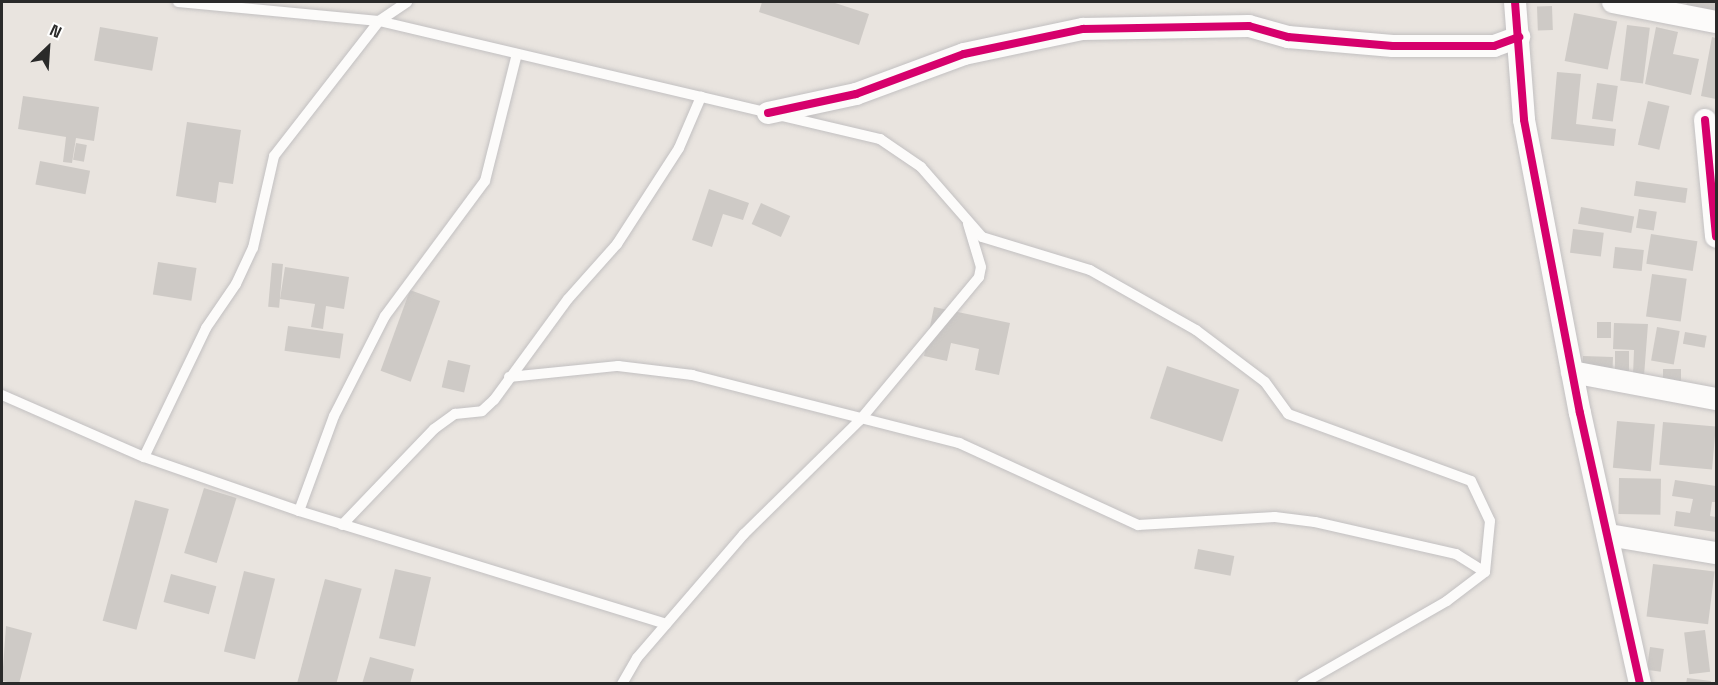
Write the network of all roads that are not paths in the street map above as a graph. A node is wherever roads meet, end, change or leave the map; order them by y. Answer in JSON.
{"nodes":[{"id":1,"x":178,"y":2,"type":"edge"},
{"id":2,"x":407,"y":2,"type":"edge"},
{"id":3,"x":1515,"y":2,"type":"edge"},
{"id":4,"x":1613,"y":2,"type":"edge"},
{"id":5,"x":379,"y":21,"type":"junction"},
{"id":6,"x":1716,"y":22,"type":"edge"},
{"id":7,"x":1519,"y":37,"type":"junction"},
{"id":8,"x":517,"y":54,"type":"junction"},
{"id":9,"x":701,"y":97,"type":"junction"},
{"id":10,"x":768,"y":113,"type":"junction"},
{"id":11,"x":1705,"y":120,"type":"dead end"},
{"id":12,"x":968,"y":224,"type":"junction"},
{"id":13,"x":1716,"y":236,"type":"edge"},
{"id":14,"x":1572,"y":372,"type":"junction"},
{"id":15,"x":509,"y":377,"type":"junction"},
{"id":16,"x":2,"y":395,"type":"edge"},
{"id":17,"x":1716,"y":399,"type":"edge"},
{"id":18,"x":860,"y":420,"type":"junction"},
{"id":19,"x":144,"y":457,"type":"junction"},
{"id":20,"x":299,"y":512,"type":"junction"},
{"id":21,"x":342,"y":525,"type":"junction"},
{"id":22,"x":1608,"y":534,"type":"junction"},
{"id":23,"x":1716,"y":553,"type":"edge"},
{"id":24,"x":1485,"y":572,"type":"junction"},
{"id":25,"x":666,"y":624,"type":"junction"},
{"id":26,"x":622,"y":684,"type":"edge"},
{"id":27,"x":1302,"y":684,"type":"edge"},
{"id":28,"x":1640,"y":684,"type":"edge"}],
"edges":[{"from":1,"to":5,"type":"lane"},
{"from":2,"to":5,"type":"lane"},
{"from":3,"to":7,"type":"street"},
{"from":4,"to":6,"type":"street"},
{"from":5,"to":8,"type":"lane"},
{"from":5,"to":19,"type":"lane"},
{"from":7,"to":10,"type":"street"},
{"from":7,"to":14,"type":"street"},
{"from":8,"to":9,"type":"lane"},
{"from":8,"to":20,"type":"lane"},
{"from":9,"to":10,"type":"lane"},
{"from":9,"to":15,"type":"lane"},
{"from":10,"to":12,"type":"lane"},
{"from":11,"to":13,"type":"street"},
{"from":12,"to":18,"type":"lane"},
{"from":12,"to":24,"type":"lane"},
{"from":14,"to":17,"type":"street"},
{"from":14,"to":22,"type":"street"},
{"from":15,"to":18,"type":"lane"},
{"from":15,"to":21,"type":"lane"},
{"from":16,"to":19,"type":"lane"},
{"from":18,"to":24,"type":"lane"},
{"from":18,"to":25,"type":"lane"},
{"from":19,"to":20,"type":"lane"},
{"from":20,"to":21,"type":"lane"},
{"from":21,"to":25,"type":"lane"},
{"from":22,"to":23,"type":"street"},
{"from":22,"to":28,"type":"street"},
{"from":24,"to":27,"type":"lane"},
{"from":25,"to":26,"type":"lane"}]}
